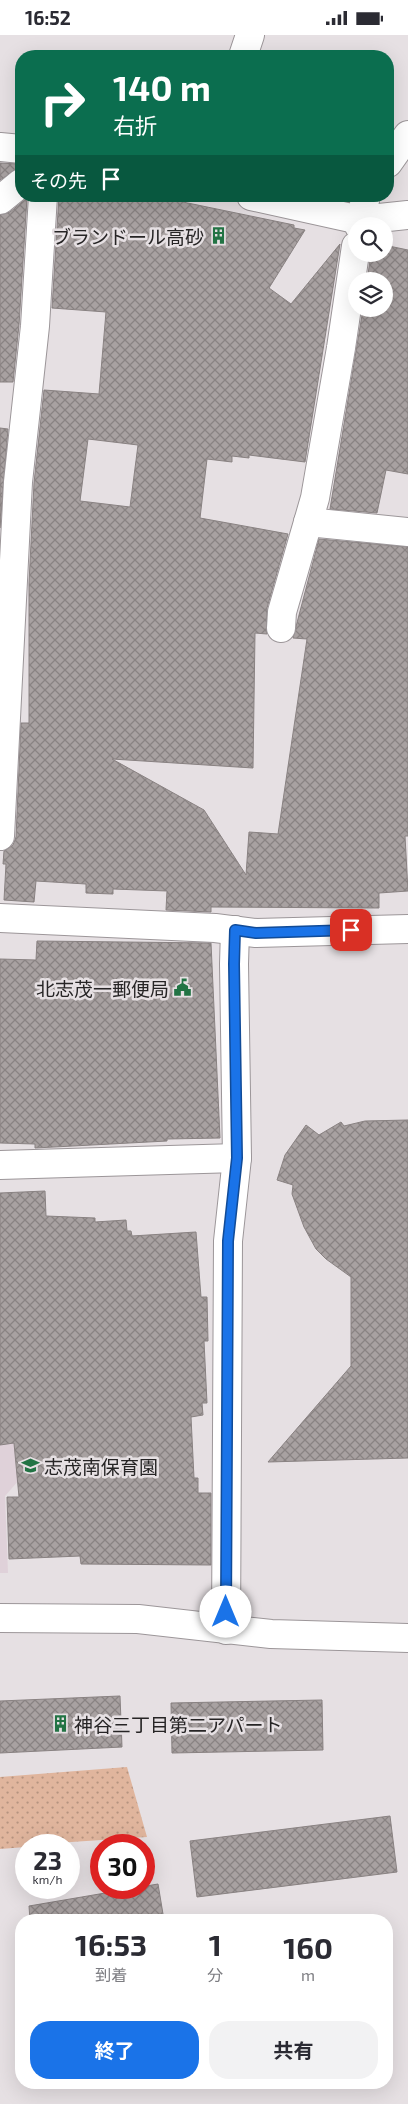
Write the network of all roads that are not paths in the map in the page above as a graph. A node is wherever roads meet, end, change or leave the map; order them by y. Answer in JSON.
{"nodes":[{"id":1,"x":250,"y":35,"type":"edge"},
{"id":2,"x":245,"y":50,"type":"edge"},
{"id":3,"x":408,"y":135,"type":"edge"},
{"id":4,"x":0,"y":147,"type":"edge"},
{"id":5,"x":15,"y":148,"type":"edge"},
{"id":6,"x":394,"y":155,"type":"edge"},
{"id":7,"x":15,"y":188,"type":"edge"},
{"id":8,"x":0,"y":200,"type":"edge"},
{"id":9,"x":42,"y":202,"type":"edge"},
{"id":10,"x":276,"y":202,"type":"edge"},
{"id":11,"x":408,"y":215,"type":"edge"},
{"id":12,"x":393,"y":217,"type":"edge"},
{"id":13,"x":348,"y":219,"type":"edge"},
{"id":14,"x":354,"y":262,"type":"edge"},
{"id":15,"x":308,"y":522,"type":"junction"},
{"id":16,"x":408,"y":532,"type":"edge"},
{"id":17,"x":281,"y":628,"type":"dead end"},
{"id":18,"x":0,"y":836,"type":"edge"},
{"id":19,"x":0,"y":918,"type":"edge"},
{"id":20,"x":408,"y":929,"type":"edge"},
{"id":21,"x":235,"y":930,"type":"junction"},
{"id":22,"x":237,"y":1158,"type":"junction"},
{"id":23,"x":0,"y":1165,"type":"edge"},
{"id":24,"x":0,"y":1618,"type":"edge"},
{"id":25,"x":226,"y":1630,"type":"junction"},
{"id":26,"x":408,"y":1638,"type":"edge"}],
"edges":[{"from":1,"to":2,"type":"street"},
{"from":3,"to":6,"type":"street"},
{"from":4,"to":5,"type":"street"},
{"from":7,"to":8,"type":"street"},
{"from":9,"to":18,"type":"street"},
{"from":10,"to":13,"type":"street"},
{"from":11,"to":12,"type":"street"},
{"from":14,"to":15,"type":"street"},
{"from":15,"to":16,"type":"street"},
{"from":15,"to":17,"type":"street"},
{"from":19,"to":21,"type":"street"},
{"from":20,"to":21,"type":"street"},
{"from":21,"to":22,"type":"street"},
{"from":22,"to":23,"type":"street"},
{"from":22,"to":25,"type":"street"},
{"from":24,"to":25,"type":"street"},
{"from":25,"to":26,"type":"street"}]}
